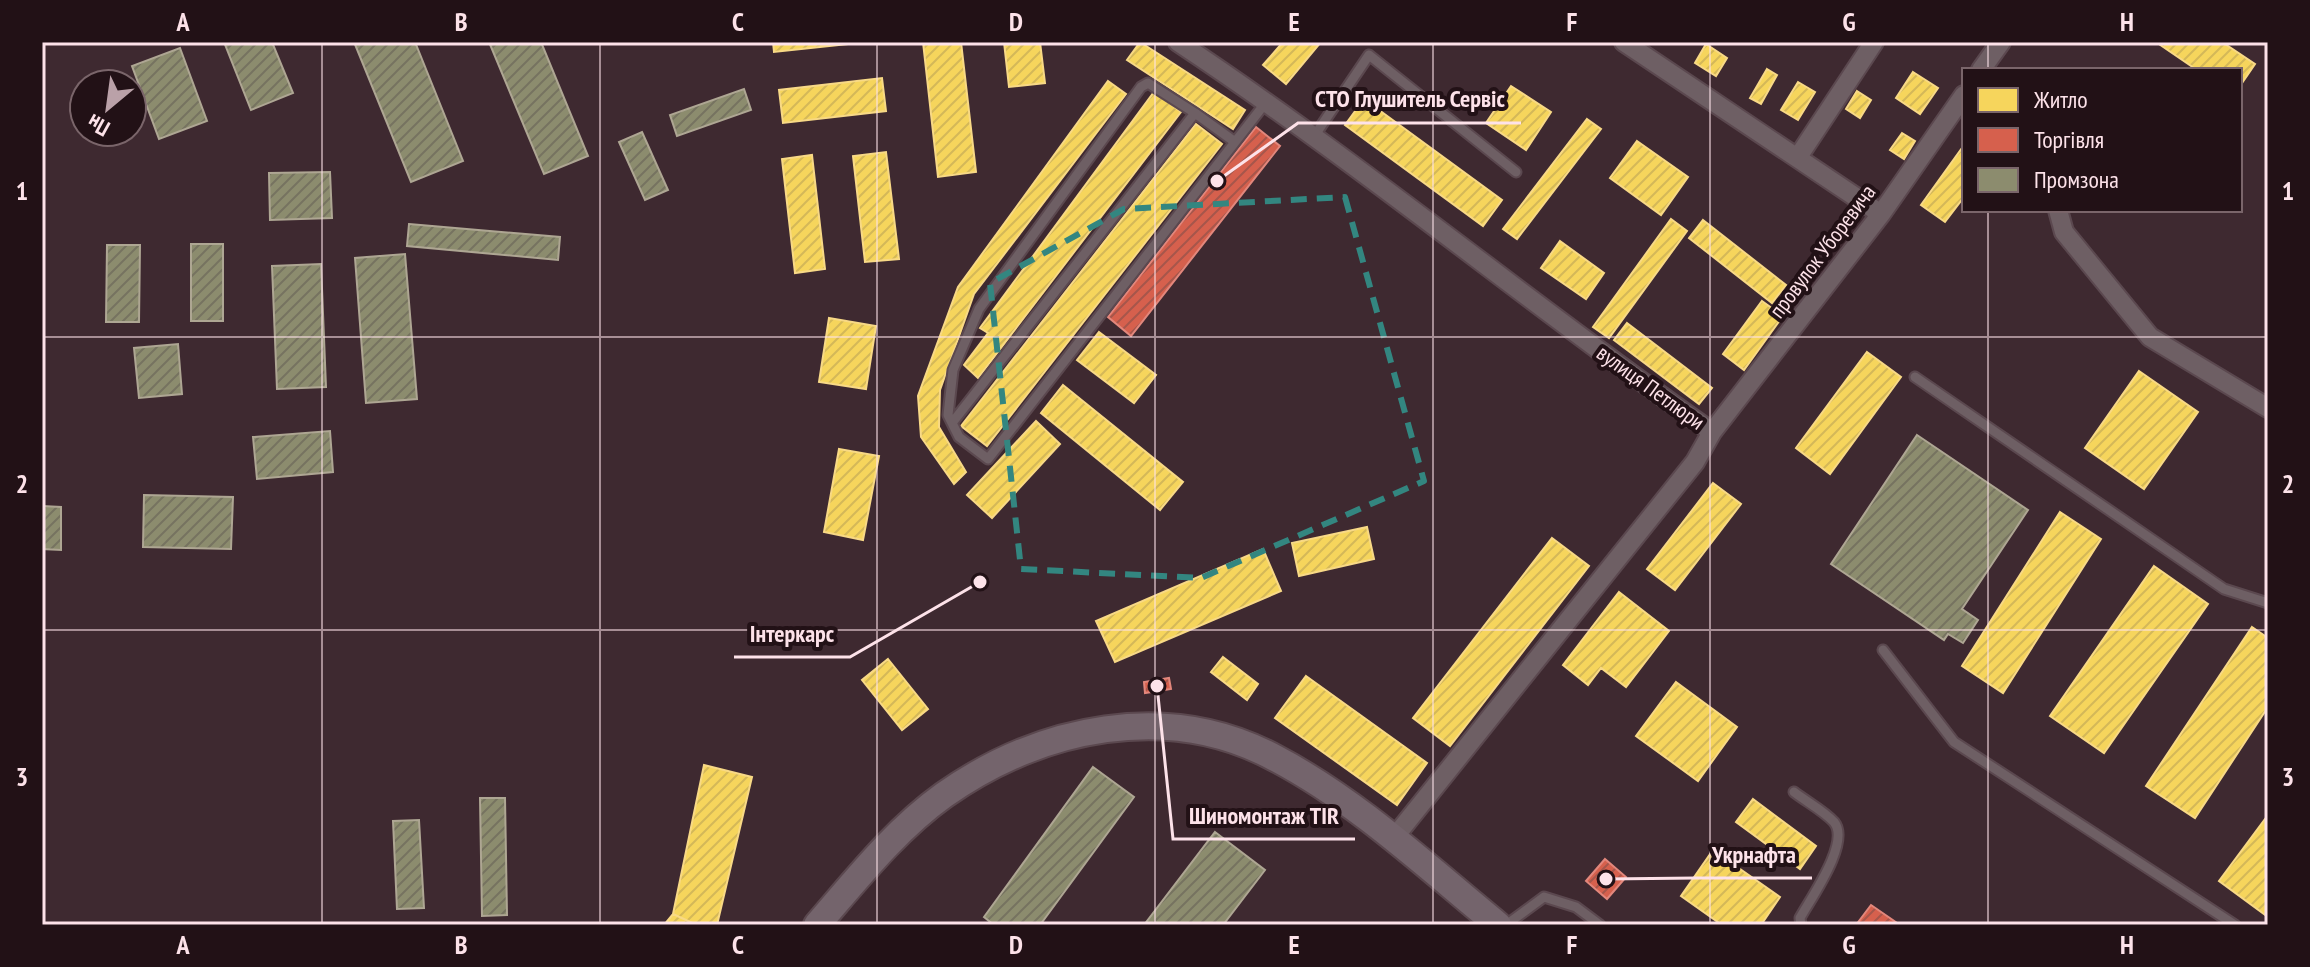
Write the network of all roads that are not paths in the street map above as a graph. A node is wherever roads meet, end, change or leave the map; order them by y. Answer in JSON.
{"nodes":[{"id":1,"x":1178,"y":42,"type":"edge"},
{"id":2,"x":1624,"y":42,"type":"edge"},
{"id":3,"x":1874,"y":42,"type":"edge"},
{"id":4,"x":2001,"y":43,"type":"edge"},
{"id":5,"x":1982,"y":68,"type":"edge"},
{"id":6,"x":1962,"y":98,"type":"edge"},
{"id":7,"x":1267,"y":101,"type":"junction"},
{"id":8,"x":1195,"y":113,"type":"junction"},
{"id":9,"x":1315,"y":135,"type":"junction"},
{"id":10,"x":1235,"y":142,"type":"junction"},
{"id":11,"x":1798,"y":157,"type":"junction"},
{"id":12,"x":1516,"y":172,"type":"dead end"},
{"id":13,"x":2059,"y":212,"type":"edge"},
{"id":14,"x":1881,"y":214,"type":"junction"},
{"id":15,"x":1915,"y":377,"type":"dead end"},
{"id":16,"x":2268,"y":408,"type":"edge"},
{"id":17,"x":952,"y":423,"type":"junction"},
{"id":18,"x":1712,"y":432,"type":"junction"},
{"id":19,"x":2268,"y":603,"type":"edge"},
{"id":20,"x":1883,"y":650,"type":"dead end"},
{"id":21,"x":1794,"y":792,"type":"dead end"},
{"id":22,"x":1393,"y":839,"type":"junction"},
{"id":23,"x":817,"y":925,"type":"edge"},
{"id":24,"x":1498,"y":925,"type":"edge"},
{"id":25,"x":1506,"y":925,"type":"edge"},
{"id":26,"x":1600,"y":925,"type":"edge"},
{"id":27,"x":1801,"y":925,"type":"edge"},
{"id":28,"x":2235,"y":925,"type":"edge"}],
"edges":[{"from":1,"to":7,"type":"street","name":"вулиця Петлюри"},
{"from":2,"to":11,"type":"street"},
{"from":3,"to":11,"type":"street"},
{"from":4,"to":5,"type":"street"},
{"from":6,"to":14,"type":"street","name":"провулок Уборевича"},
{"from":7,"to":9,"type":"street","name":"вулиця Петлюри"},
{"from":7,"to":10,"type":"lane"},
{"from":8,"to":10,"type":"lane"},
{"from":8,"to":17,"type":"lane"},
{"from":8,"to":17,"type":"lane"},
{"from":9,"to":12,"type":"lane"},
{"from":9,"to":18,"type":"street","name":"вулиця Петлюри"},
{"from":10,"to":17,"type":"lane"},
{"from":11,"to":14,"type":"street"},
{"from":13,"to":16,"type":"street"},
{"from":14,"to":18,"type":"street","name":"провулок Уборевича"},
{"from":15,"to":19,"type":"lane"},
{"from":18,"to":22,"type":"street","name":"вулиця Петлюри"},
{"from":20,"to":28,"type":"lane"},
{"from":21,"to":27,"type":"lane"},
{"from":22,"to":23,"type":"main road"},
{"from":22,"to":24,"type":"main road"},
{"from":25,"to":26,"type":"lane"}]}
